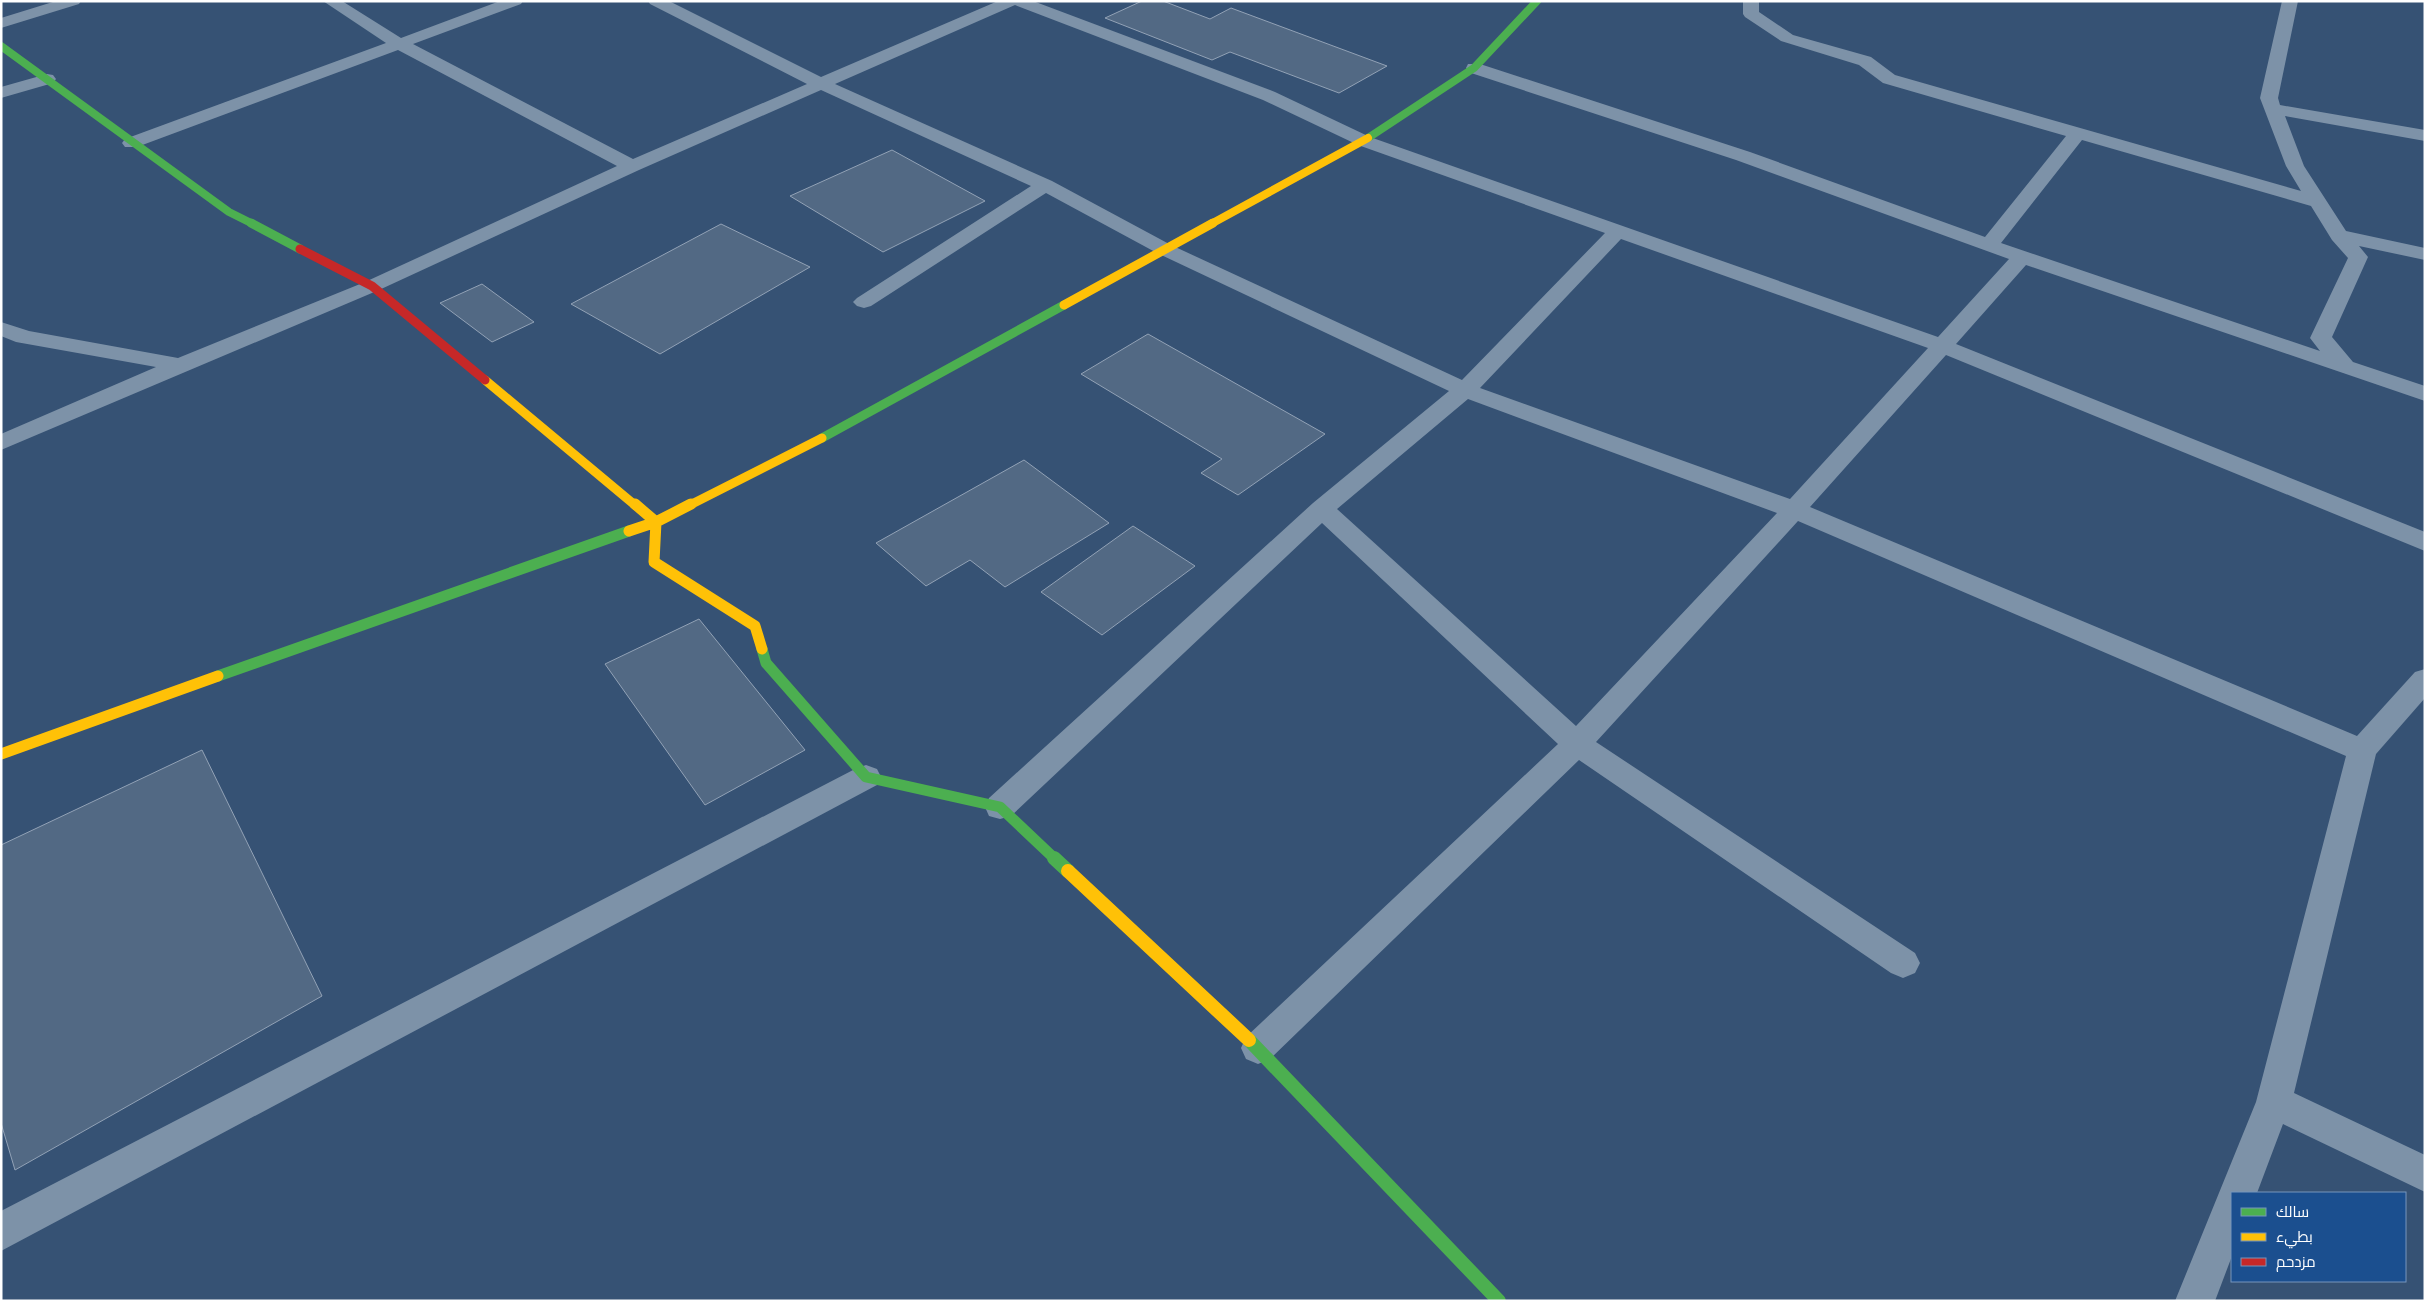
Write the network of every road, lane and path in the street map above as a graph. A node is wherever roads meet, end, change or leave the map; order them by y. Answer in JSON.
{"nodes":[{"id":1,"x":72,"y":1,"type":"edge"},
{"id":2,"x":331,"y":1,"type":"edge"},
{"id":3,"x":515,"y":1,"type":"edge"},
{"id":4,"x":656,"y":1,"type":"edge"},
{"id":5,"x":1012,"y":1,"type":"edge"},
{"id":6,"x":1018,"y":1,"type":"edge"},
{"id":7,"x":1537,"y":1,"type":"edge"},
{"id":8,"x":1751,"y":1,"type":"edge"},
{"id":9,"x":2290,"y":1,"type":"edge"},
{"id":10,"x":1,"y":23,"type":"edge"},
{"id":11,"x":398,"y":43,"type":"junction"},
{"id":12,"x":1,"y":46,"type":"edge"},
{"id":13,"x":1474,"y":68,"type":"junction"},
{"id":14,"x":46,"y":79,"type":"junction"},
{"id":15,"x":821,"y":84,"type":"junction"},
{"id":16,"x":1,"y":93,"type":"edge"},
{"id":17,"x":2274,"y":109,"type":"junction"},
{"id":18,"x":2078,"y":133,"type":"junction"},
{"id":19,"x":2425,"y":136,"type":"edge"},
{"id":20,"x":1364,"y":142,"type":"junction"},
{"id":21,"x":131,"y":143,"type":"junction"},
{"id":22,"x":632,"y":166,"type":"junction"},
{"id":23,"x":1045,"y":185,"type":"junction"},
{"id":24,"x":2317,"y":202,"type":"junction"},
{"id":25,"x":1618,"y":232,"type":"junction"},
{"id":26,"x":2339,"y":236,"type":"junction"},
{"id":27,"x":1989,"y":245,"type":"junction"},
{"id":28,"x":1164,"y":249,"type":"junction"},
{"id":29,"x":2425,"y":254,"type":"edge"},
{"id":30,"x":2023,"y":256,"type":"junction"},
{"id":31,"x":372,"y":286,"type":"junction"},
{"id":32,"x":864,"y":302,"type":"dead end"},
{"id":33,"x":1,"y":328,"type":"edge"},
{"id":34,"x":1942,"y":346,"type":"junction"},
{"id":35,"x":180,"y":365,"type":"junction"},
{"id":36,"x":2345,"y":368,"type":"junction"},
{"id":37,"x":1465,"y":390,"type":"junction"},
{"id":38,"x":2425,"y":394,"type":"edge"},
{"id":39,"x":2425,"y":409,"type":"edge"},
{"id":40,"x":1,"y":444,"type":"edge"},
{"id":41,"x":1322,"y":510,"type":"junction"},
{"id":42,"x":1794,"y":510,"type":"junction"},
{"id":43,"x":656,"y":522,"type":"junction"},
{"id":44,"x":2425,"y":542,"type":"edge"},
{"id":45,"x":2425,"y":679,"type":"edge"},
{"id":46,"x":1577,"y":744,"type":"junction"},
{"id":47,"x":2362,"y":750,"type":"junction"},
{"id":48,"x":1,"y":754,"type":"edge"},
{"id":49,"x":866,"y":777,"type":"junction"},
{"id":50,"x":1000,"y":807,"type":"junction"},
{"id":51,"x":1903,"y":963,"type":"dead end"},
{"id":52,"x":1258,"y":1048,"type":"junction"},
{"id":53,"x":2274,"y":1102,"type":"junction"},
{"id":54,"x":2425,"y":1174,"type":"edge"},
{"id":55,"x":2238,"y":1192,"type":"edge"},
{"id":56,"x":2231,"y":1211,"type":"edge"},
{"id":57,"x":1,"y":1232,"type":"edge"},
{"id":58,"x":1499,"y":1301,"type":"edge"},
{"id":59,"x":2195,"y":1301,"type":"edge"}],
"edges":[{"from":1,"to":10,"type":"street"},
{"from":2,"to":11,"type":"street"},
{"from":3,"to":11,"type":"street"},
{"from":4,"to":15,"type":"street"},
{"from":5,"to":15,"type":"street"},
{"from":6,"to":20,"type":"street"},
{"from":7,"to":13,"type":"street"},
{"from":8,"to":18,"type":"street"},
{"from":9,"to":17,"type":"street"},
{"from":11,"to":21,"type":"street"},
{"from":11,"to":22,"type":"street"},
{"from":12,"to":14,"type":"street"},
{"from":13,"to":20,"type":"street"},
{"from":13,"to":27,"type":"street"},
{"from":14,"to":16,"type":"street"},
{"from":14,"to":21,"type":"street"},
{"from":15,"to":22,"type":"street"},
{"from":15,"to":23,"type":"street"},
{"from":17,"to":19,"type":"street"},
{"from":17,"to":24,"type":"street"},
{"from":18,"to":24,"type":"street"},
{"from":18,"to":27,"type":"street"},
{"from":20,"to":25,"type":"street"},
{"from":20,"to":28,"type":"street"},
{"from":21,"to":31,"type":"street"},
{"from":22,"to":31,"type":"street"},
{"from":23,"to":28,"type":"street"},
{"from":23,"to":32,"type":"street"},
{"from":24,"to":26,"type":"street"},
{"from":25,"to":34,"type":"street"},
{"from":25,"to":37,"type":"street"},
{"from":26,"to":29,"type":"street"},
{"from":26,"to":36,"type":"street"},
{"from":27,"to":30,"type":"street"},
{"from":28,"to":37,"type":"street"},
{"from":28,"to":43,"type":"street"},
{"from":30,"to":34,"type":"street"},
{"from":30,"to":36,"type":"street"},
{"from":31,"to":35,"type":"street"},
{"from":31,"to":43,"type":"street"},
{"from":33,"to":35,"type":"street"},
{"from":34,"to":42,"type":"street"},
{"from":34,"to":44,"type":"street"},
{"from":35,"to":40,"type":"street"},
{"from":36,"to":38,"type":"street"},
{"from":36,"to":39,"type":"street"},
{"from":37,"to":41,"type":"street"},
{"from":37,"to":42,"type":"street"},
{"from":41,"to":46,"type":"street"},
{"from":41,"to":50,"type":"street"},
{"from":42,"to":46,"type":"street"},
{"from":42,"to":47,"type":"street"},
{"from":43,"to":48,"type":"street"},
{"from":43,"to":49,"type":"street"},
{"from":45,"to":47,"type":"street"},
{"from":46,"to":51,"type":"street"},
{"from":46,"to":52,"type":"street"},
{"from":47,"to":53,"type":"street"},
{"from":49,"to":50,"type":"street"},
{"from":49,"to":57,"type":"street"},
{"from":50,"to":52,"type":"street"},
{"from":52,"to":58,"type":"street"},
{"from":53,"to":54,"type":"street"},
{"from":53,"to":55,"type":"street"},
{"from":56,"to":59,"type":"street"}]}
